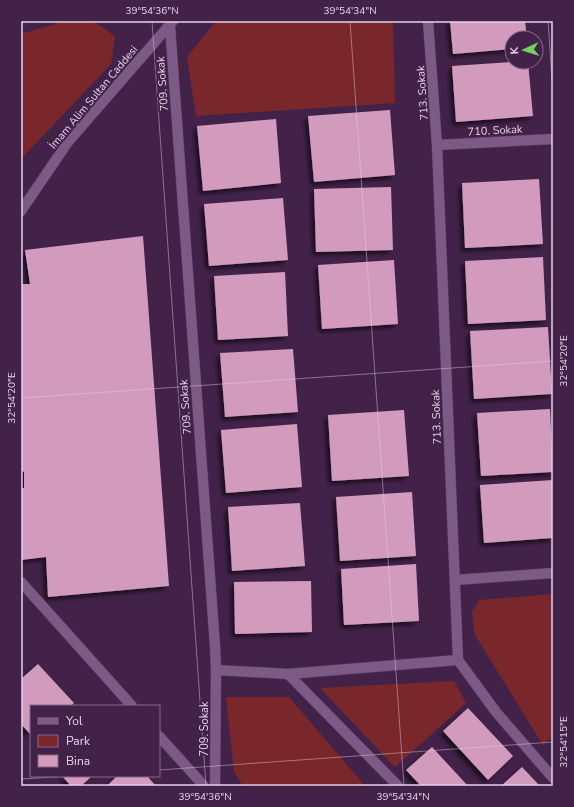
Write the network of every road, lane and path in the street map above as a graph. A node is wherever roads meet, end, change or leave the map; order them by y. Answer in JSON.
{"nodes":[{"id":1,"x":428,"y":21,"type":"edge"},
{"id":2,"x":171,"y":24,"type":"edge"},
{"id":3,"x":553,"y":139,"type":"edge"},
{"id":4,"x":437,"y":144,"type":"junction"},
{"id":5,"x":21,"y":211,"type":"edge"},
{"id":6,"x":553,"y":573,"type":"edge"},
{"id":7,"x":455,"y":580,"type":"junction"},
{"id":8,"x":21,"y":582,"type":"edge"},
{"id":9,"x":458,"y":660,"type":"junction"},
{"id":10,"x":216,"y":670,"type":"junction"},
{"id":11,"x":288,"y":674,"type":"junction"},
{"id":12,"x":131,"y":705,"type":"edge"},
{"id":13,"x":160,"y":737,"type":"edge"},
{"id":14,"x":553,"y":778,"type":"edge"},
{"id":15,"x":204,"y":786,"type":"edge"},
{"id":16,"x":215,"y":786,"type":"edge"},
{"id":17,"x":398,"y":786,"type":"edge"}],
"edges":[{"from":1,"to":4,"type":"street","name":"713. Sokak"},
{"from":2,"to":5,"type":"street","name":"İmam Alim Sultan Caddesi"},
{"from":2,"to":10,"type":"street","name":"709. Sokak"},
{"from":3,"to":4,"type":"street","name":"710. Sokak"},
{"from":4,"to":7,"type":"street","name":"713. Sokak"},
{"from":6,"to":7,"type":"street"},
{"from":7,"to":9,"type":"street","name":"713. Sokak"},
{"from":8,"to":12,"type":"street"},
{"from":9,"to":11,"type":"street"},
{"from":9,"to":14,"type":"street"},
{"from":10,"to":11,"type":"street"},
{"from":10,"to":16,"type":"street","name":"709. Sokak"},
{"from":11,"to":17,"type":"street"},
{"from":13,"to":15,"type":"street"}]}
